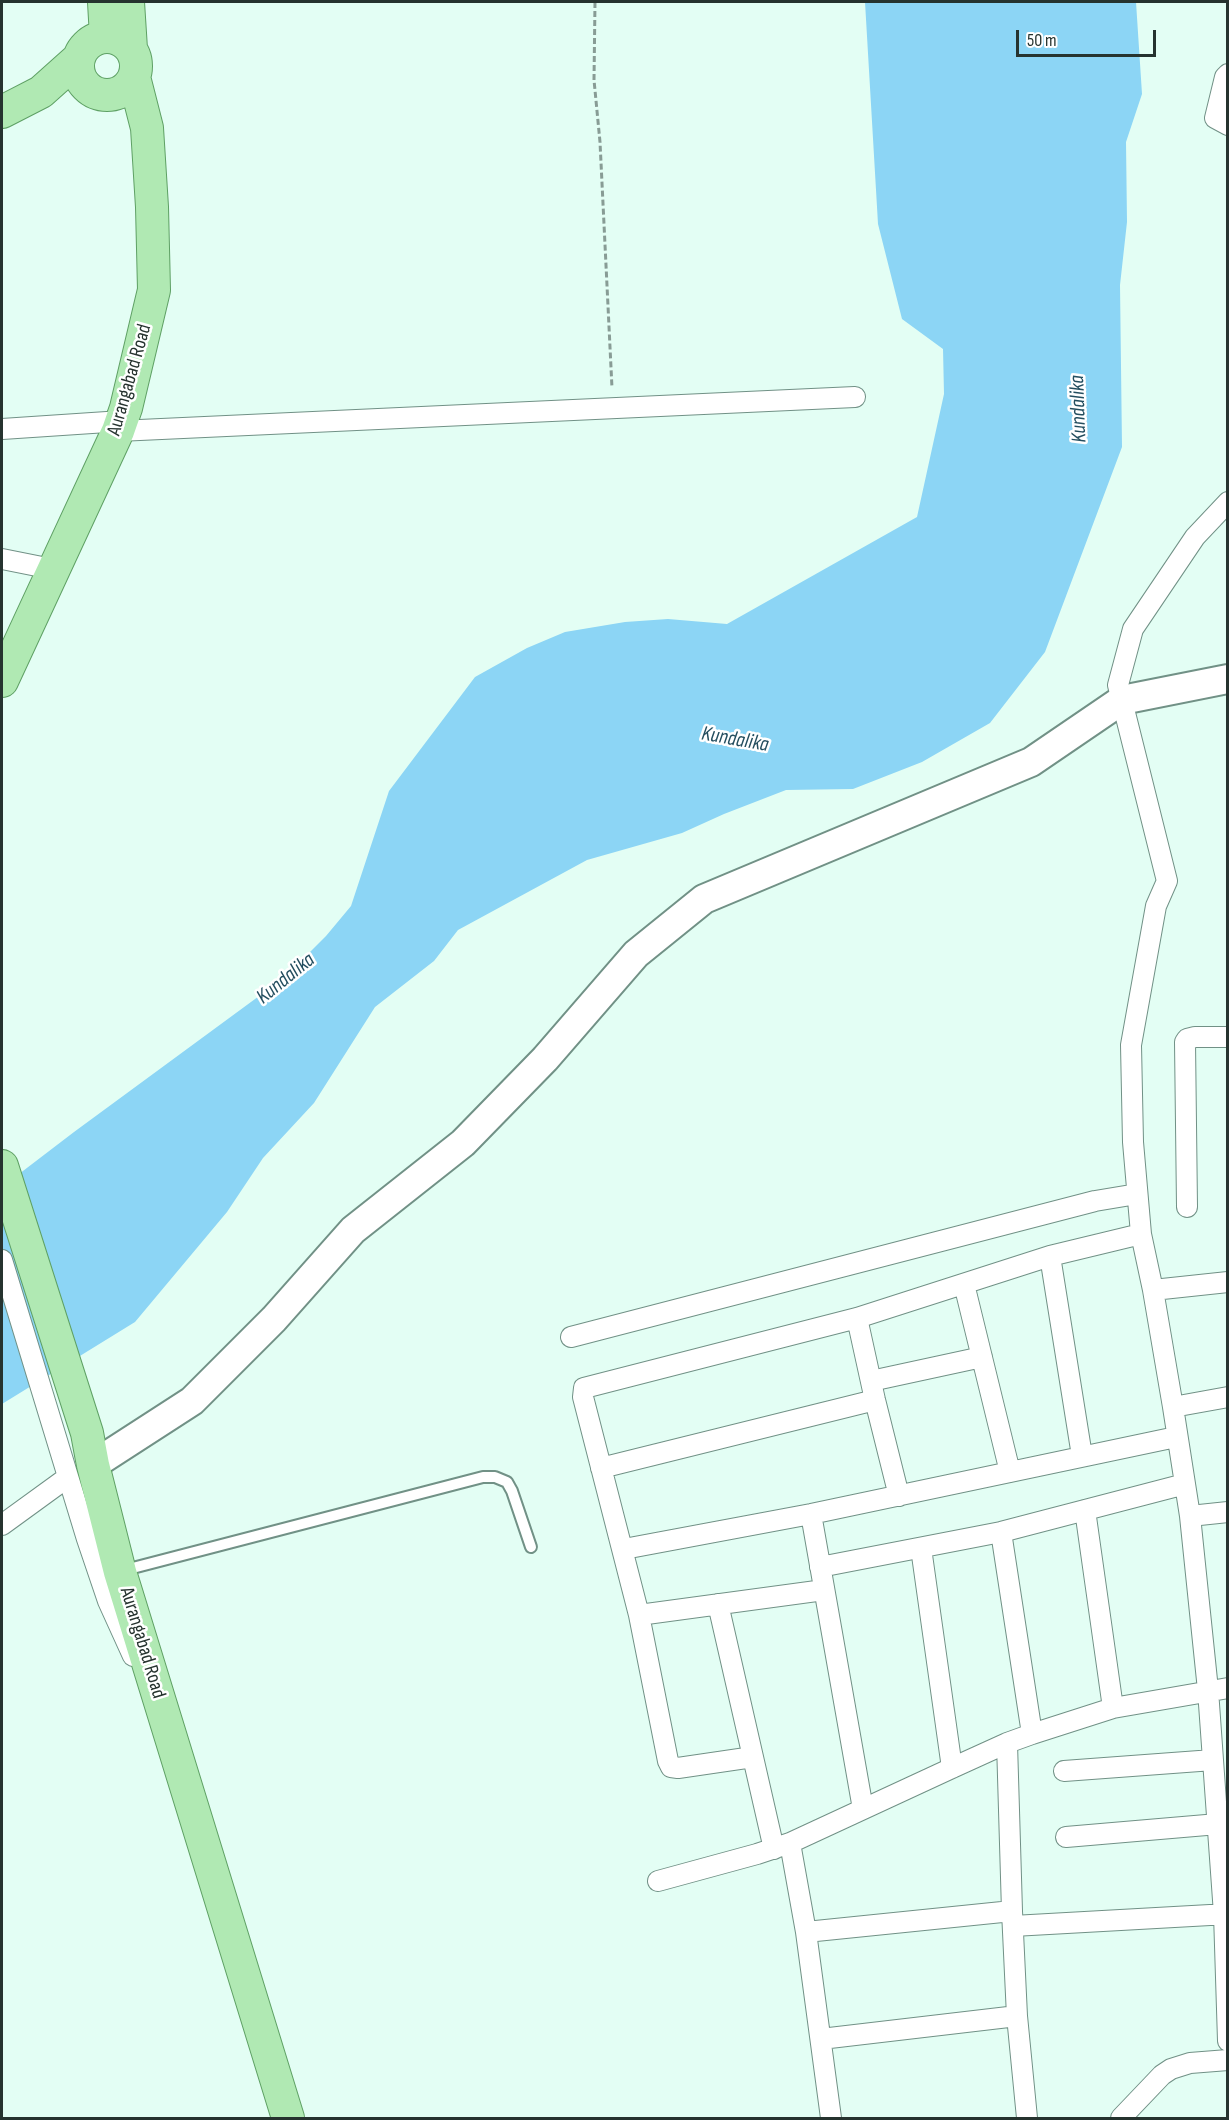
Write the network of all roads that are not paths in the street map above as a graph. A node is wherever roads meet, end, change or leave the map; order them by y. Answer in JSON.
{"nodes":[{"id":1,"x":104,"y":2,"type":"edge"},
{"id":2,"x":128,"y":2,"type":"edge"},
{"id":3,"x":115,"y":70,"type":"junction"},
{"id":4,"x":1227,"y":74,"type":"edge"},
{"id":5,"x":41,"y":92,"type":"junction"},
{"id":6,"x":2,"y":112,"type":"edge"},
{"id":7,"x":1227,"y":125,"type":"edge"},
{"id":8,"x":855,"y":397,"type":"dead end"},
{"id":9,"x":120,"y":426,"type":"junction"},
{"id":10,"x":2,"y":429,"type":"edge"},
{"id":11,"x":1227,"y":502,"type":"edge"},
{"id":12,"x":2,"y":559,"type":"edge"},
{"id":13,"x":52,"y":569,"type":"junction"},
{"id":14,"x":1227,"y":679,"type":"edge"},
{"id":15,"x":2,"y":681,"type":"edge"},
{"id":16,"x":1122,"y":700,"type":"junction"},
{"id":17,"x":1227,"y":1037,"type":"edge"},
{"id":18,"x":2,"y":1166,"type":"edge"},
{"id":19,"x":1137,"y":1194,"type":"junction"},
{"id":20,"x":1187,"y":1207,"type":"dead end"},
{"id":21,"x":1141,"y":1234,"type":"junction"},
{"id":22,"x":1050,"y":1256,"type":"junction"},
{"id":23,"x":2,"y":1260,"type":"edge"},
{"id":24,"x":1227,"y":1282,"type":"edge"},
{"id":25,"x":964,"y":1284,"type":"junction"},
{"id":26,"x":1153,"y":1290,"type":"junction"},
{"id":27,"x":857,"y":1318,"type":"junction"},
{"id":28,"x":570,"y":1337,"type":"dead end"},
{"id":29,"x":982,"y":1357,"type":"junction"},
{"id":30,"x":873,"y":1391,"type":"junction"},
{"id":31,"x":1227,"y":1397,"type":"edge"},
{"id":32,"x":1173,"y":1407,"type":"junction"},
{"id":33,"x":1176,"y":1437,"type":"junction"},
{"id":34,"x":1082,"y":1456,"type":"junction"},
{"id":35,"x":601,"y":1468,"type":"junction"},
{"id":36,"x":80,"y":1471,"type":"junction"},
{"id":37,"x":1010,"y":1472,"type":"junction"},
{"id":38,"x":1185,"y":1484,"type":"junction"},
{"id":39,"x":899,"y":1496,"type":"junction"},
{"id":40,"x":1084,"y":1510,"type":"junction"},
{"id":41,"x":1227,"y":1512,"type":"edge"},
{"id":42,"x":811,"y":1514,"type":"junction"},
{"id":43,"x":1190,"y":1516,"type":"junction"},
{"id":44,"x":2,"y":1525,"type":"edge"},
{"id":45,"x":1001,"y":1532,"type":"junction"},
{"id":46,"x":531,"y":1546,"type":"dead end"},
{"id":47,"x":921,"y":1548,"type":"junction"},
{"id":48,"x":624,"y":1549,"type":"junction"},
{"id":49,"x":820,"y":1567,"type":"junction"},
{"id":50,"x":120,"y":1572,"type":"junction"},
{"id":51,"x":824,"y":1590,"type":"junction"},
{"id":52,"x":718,"y":1604,"type":"junction"},
{"id":53,"x":639,"y":1615,"type":"junction"},
{"id":54,"x":1218,"y":1689,"type":"edge"},
{"id":55,"x":1113,"y":1708,"type":"junction"},
{"id":56,"x":1032,"y":1734,"type":"junction"},
{"id":57,"x":1008,"y":1743,"type":"junction"},
{"id":58,"x":173,"y":1744,"type":"junction"},
{"id":59,"x":753,"y":1757,"type":"junction"},
{"id":60,"x":1218,"y":1765,"type":"edge"},
{"id":61,"x":952,"y":1768,"type":"junction"},
{"id":62,"x":1064,"y":1771,"type":"dead end"},
{"id":63,"x":863,"y":1809,"type":"junction"},
{"id":64,"x":1218,"y":1824,"type":"junction"},
{"id":65,"x":1066,"y":1837,"type":"dead end"},
{"id":66,"x":782,"y":1846,"type":"junction"},
{"id":67,"x":658,"y":1881,"type":"dead end"},
{"id":68,"x":1226,"y":1914,"type":"edge"},
{"id":69,"x":1012,"y":1919,"type":"junction"},
{"id":70,"x":806,"y":1932,"type":"junction"},
{"id":71,"x":1017,"y":2016,"type":"junction"},
{"id":72,"x":821,"y":2039,"type":"junction"},
{"id":73,"x":1227,"y":2042,"type":"edge"},
{"id":74,"x":1227,"y":2060,"type":"edge"},
{"id":75,"x":288,"y":2118,"type":"edge"},
{"id":76,"x":831,"y":2118,"type":"edge"},
{"id":77,"x":1027,"y":2118,"type":"edge"},
{"id":78,"x":1121,"y":2118,"type":"edge"}],
"edges":[{"from":1,"to":3,"type":"main road","name":"Aurangabad Road"},
{"from":2,"to":3,"type":"main road","name":"Aurangabad Road"},
{"from":3,"to":5,"type":"main road"},
{"from":3,"to":5,"type":"main road"},
{"from":3,"to":9,"type":"main road","name":"Aurangabad Road"},
{"from":4,"to":7,"type":"street"},
{"from":5,"to":6,"type":"main road"},
{"from":8,"to":9,"type":"street"},
{"from":9,"to":10,"type":"street"},
{"from":9,"to":13,"type":"main road","name":"Aurangabad Road"},
{"from":11,"to":16,"type":"street"},
{"from":12,"to":13,"type":"street"},
{"from":13,"to":15,"type":"main road","name":"Aurangabad Road"},
{"from":14,"to":16,"type":"street"},
{"from":16,"to":19,"type":"street"},
{"from":16,"to":36,"type":"street"},
{"from":17,"to":20,"type":"street"},
{"from":18,"to":36,"type":"main road","name":"Aurangabad Road"},
{"from":19,"to":21,"type":"street"},
{"from":19,"to":28,"type":"street"},
{"from":21,"to":22,"type":"street"},
{"from":21,"to":26,"type":"street"},
{"from":22,"to":25,"type":"street"},
{"from":22,"to":34,"type":"street"},
{"from":23,"to":36,"type":"street"},
{"from":24,"to":26,"type":"street"},
{"from":25,"to":27,"type":"street"},
{"from":25,"to":29,"type":"street"},
{"from":26,"to":32,"type":"street"},
{"from":27,"to":30,"type":"street"},
{"from":27,"to":35,"type":"street"},
{"from":29,"to":30,"type":"street"},
{"from":29,"to":37,"type":"street"},
{"from":30,"to":35,"type":"street"},
{"from":30,"to":39,"type":"street"},
{"from":31,"to":32,"type":"street"},
{"from":32,"to":33,"type":"street"},
{"from":33,"to":34,"type":"street"},
{"from":33,"to":38,"type":"street"},
{"from":34,"to":37,"type":"street"},
{"from":35,"to":48,"type":"street"},
{"from":36,"to":44,"type":"street"},
{"from":36,"to":50,"type":"main road","name":"Aurangabad Road"},
{"from":36,"to":58,"type":"street"},
{"from":37,"to":39,"type":"street"},
{"from":38,"to":40,"type":"street"},
{"from":38,"to":43,"type":"street"},
{"from":39,"to":42,"type":"street"},
{"from":40,"to":45,"type":"street"},
{"from":40,"to":55,"type":"street"},
{"from":41,"to":43,"type":"street"},
{"from":42,"to":48,"type":"street"},
{"from":42,"to":49,"type":"street"},
{"from":43,"to":54,"type":"street"},
{"from":45,"to":47,"type":"street"},
{"from":45,"to":56,"type":"street"},
{"from":46,"to":50,"type":"lane"},
{"from":47,"to":49,"type":"street"},
{"from":47,"to":61,"type":"street"},
{"from":48,"to":53,"type":"street"},
{"from":49,"to":51,"type":"street"},
{"from":50,"to":58,"type":"main road","name":"Aurangabad Road"},
{"from":51,"to":52,"type":"street"},
{"from":51,"to":63,"type":"street"},
{"from":52,"to":53,"type":"street"},
{"from":52,"to":59,"type":"street"},
{"from":53,"to":59,"type":"street"},
{"from":54,"to":55,"type":"street"},
{"from":54,"to":60,"type":"street"},
{"from":55,"to":56,"type":"street"},
{"from":56,"to":57,"type":"street"},
{"from":57,"to":61,"type":"street"},
{"from":57,"to":69,"type":"street"},
{"from":58,"to":75,"type":"main road","name":"Aurangabad Road"},
{"from":59,"to":66,"type":"street"},
{"from":60,"to":62,"type":"street"},
{"from":60,"to":64,"type":"street"},
{"from":61,"to":63,"type":"street"},
{"from":63,"to":66,"type":"street"},
{"from":64,"to":65,"type":"street"},
{"from":64,"to":68,"type":"street"},
{"from":66,"to":67,"type":"street"},
{"from":66,"to":70,"type":"street"},
{"from":68,"to":69,"type":"street"},
{"from":68,"to":73,"type":"street"},
{"from":69,"to":70,"type":"street"},
{"from":69,"to":71,"type":"street"},
{"from":70,"to":72,"type":"street"},
{"from":71,"to":72,"type":"street"},
{"from":71,"to":77,"type":"street"},
{"from":72,"to":76,"type":"street"},
{"from":74,"to":78,"type":"street"}]}
